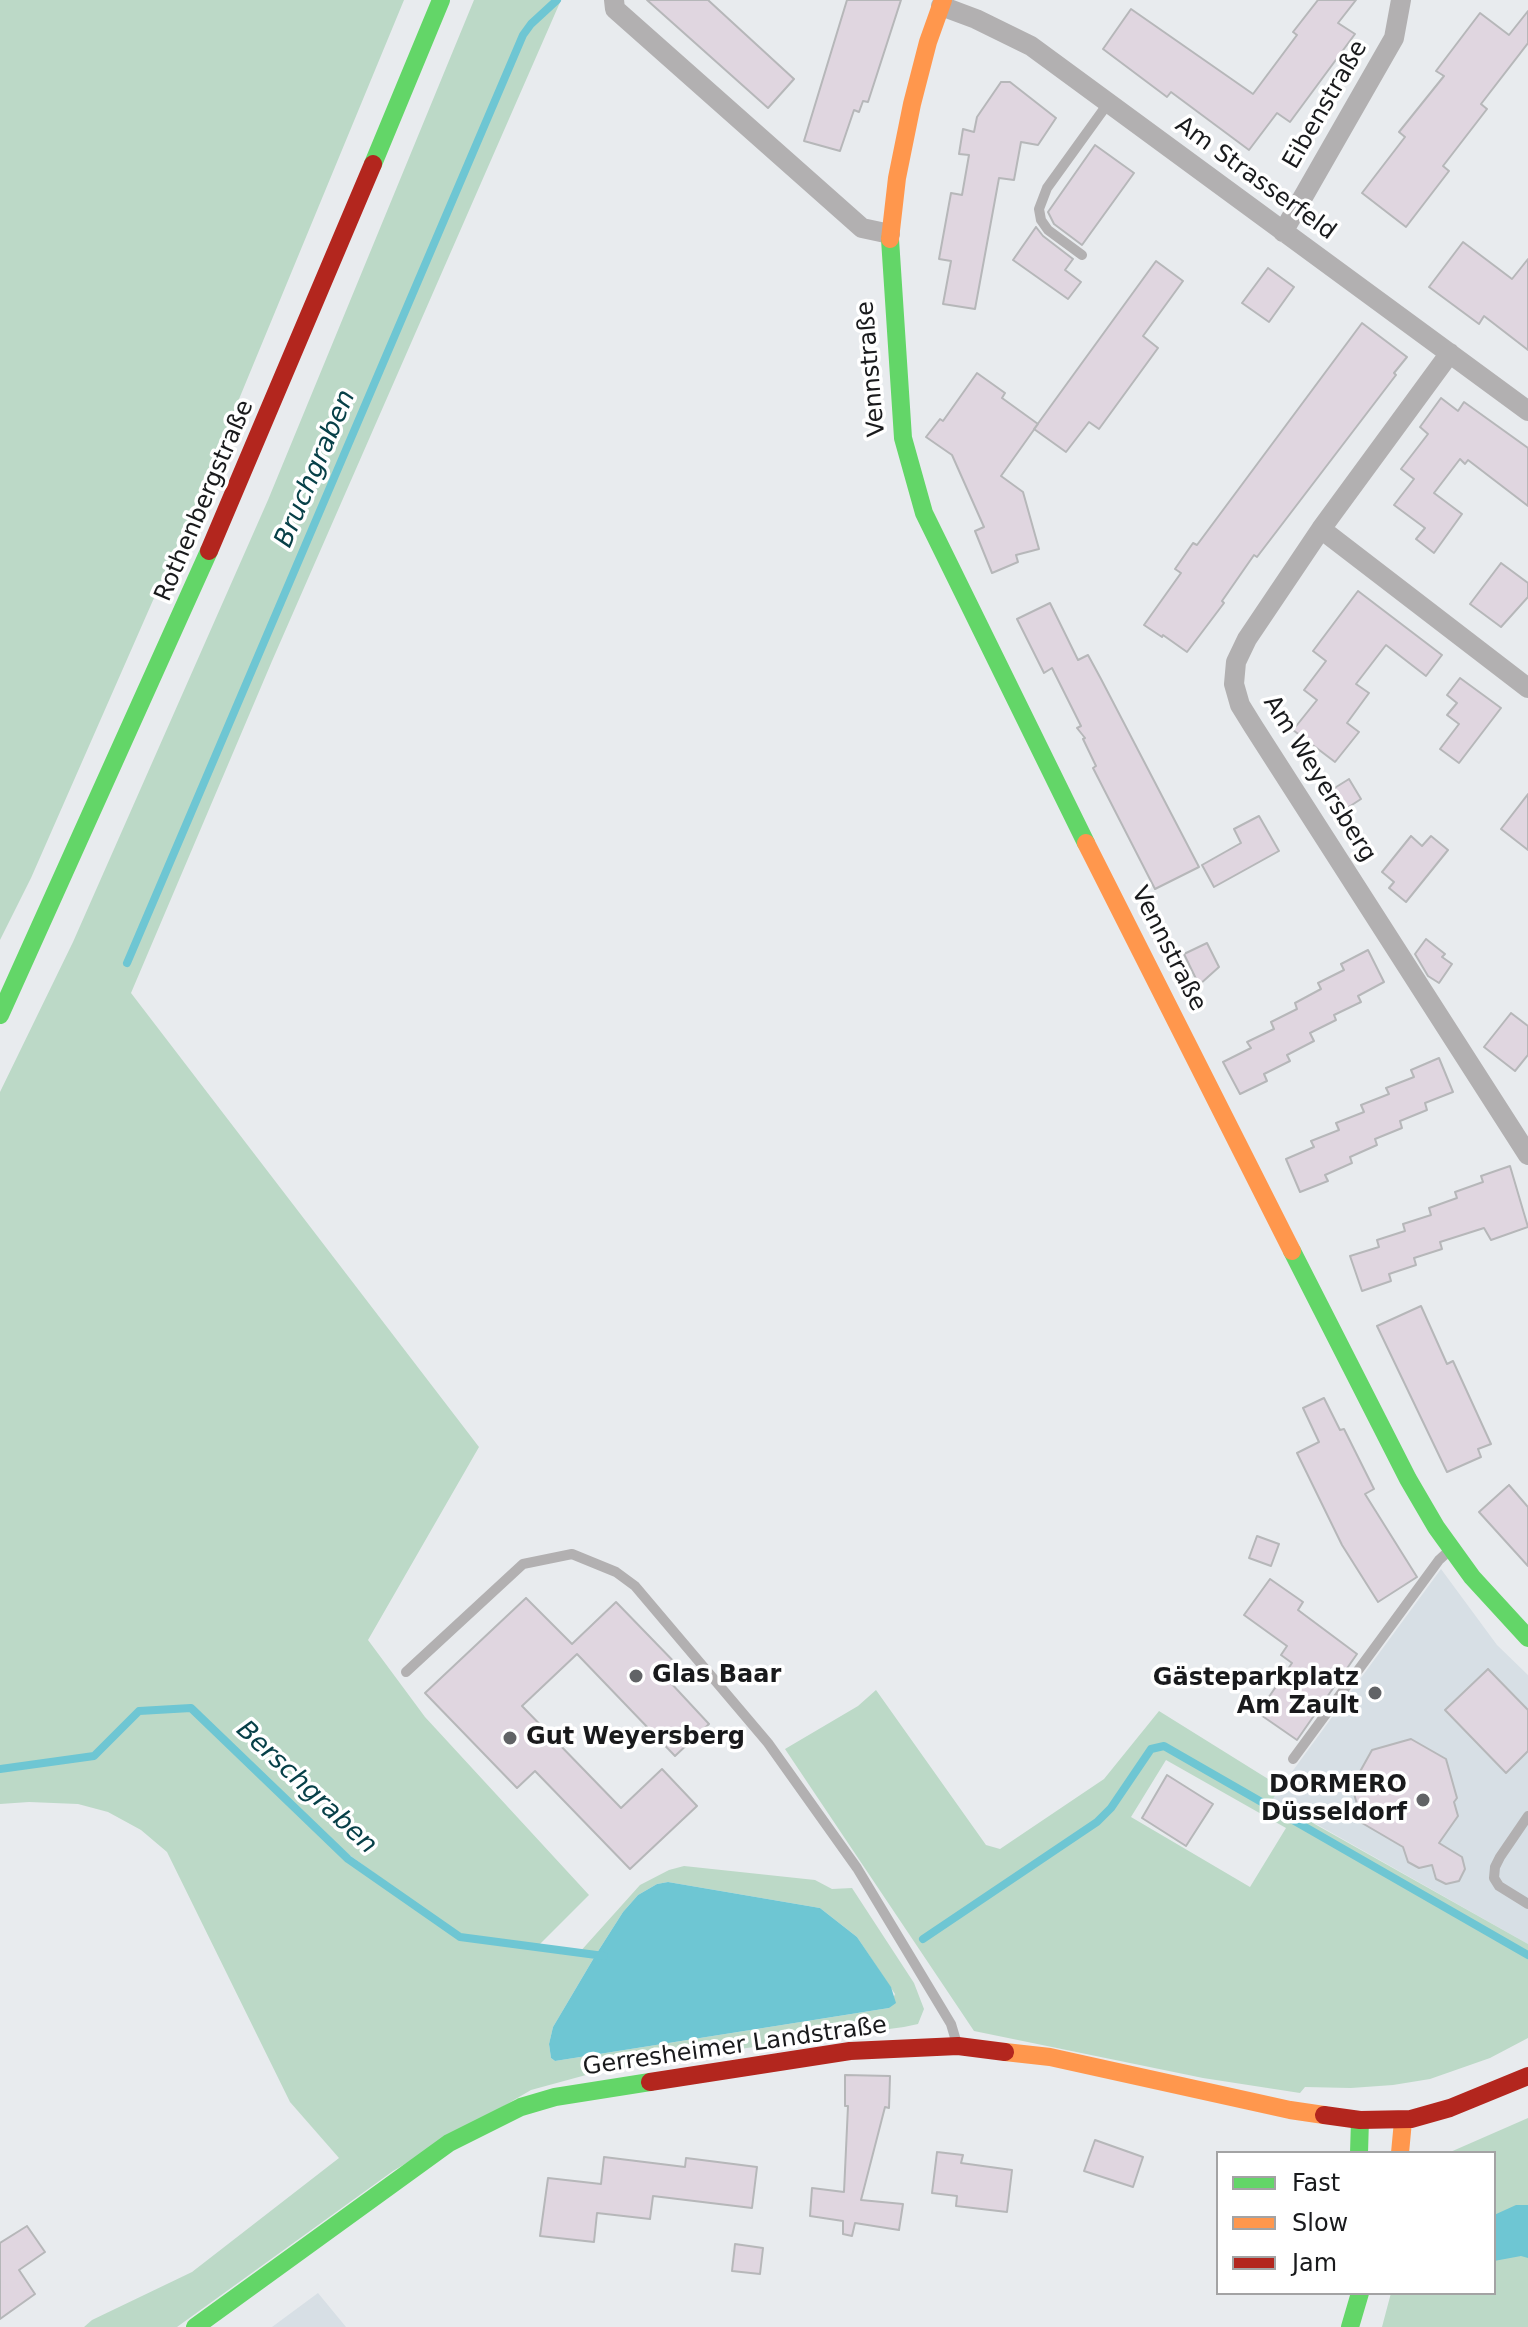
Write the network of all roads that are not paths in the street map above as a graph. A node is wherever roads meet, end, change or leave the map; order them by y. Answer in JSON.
{"nodes":[{"id":1,"x":441,"y":0,"type":"edge"},
{"id":2,"x":614,"y":0,"type":"edge"},
{"id":3,"x":1401,"y":0,"type":"edge"},
{"id":4,"x":942,"y":3,"type":"edge"},
{"id":5,"x":1109,"y":102,"type":"junction"},
{"id":6,"x":1283,"y":232,"type":"junction"},
{"id":7,"x":890,"y":234,"type":"junction"},
{"id":8,"x":1082,"y":255,"type":"dead end"},
{"id":9,"x":1450,"y":353,"type":"junction"},
{"id":10,"x":1528,"y":411,"type":"edge"},
{"id":11,"x":1321,"y":529,"type":"junction"},
{"id":12,"x":1528,"y":688,"type":"edge"},
{"id":13,"x":0,"y":1015,"type":"edge"},
{"id":14,"x":1528,"y":1155,"type":"edge"},
{"id":15,"x":1451,"y":1549,"type":"junction"},
{"id":16,"x":1528,"y":1638,"type":"edge"},
{"id":17,"x":406,"y":1672,"type":"dead end"},
{"id":18,"x":1293,"y":1759,"type":"dead end"},
{"id":19,"x":1528,"y":1816,"type":"edge"},
{"id":20,"x":1528,"y":1904,"type":"edge"},
{"id":21,"x":958,"y":2046,"type":"junction"},
{"id":22,"x":1528,"y":2076,"type":"edge"},
{"id":23,"x":1360,"y":2120,"type":"junction"},
{"id":24,"x":1403,"y":2121,"type":"junction"},
{"id":25,"x":1359,"y":2151,"type":"edge"},
{"id":26,"x":1400,"y":2151,"type":"edge"},
{"id":27,"x":1348,"y":2295,"type":"edge"},
{"id":28,"x":1359,"y":2295,"type":"edge"},
{"id":29,"x":195,"y":2327,"type":"edge"},
{"id":30,"x":1347,"y":2327,"type":"edge"}],
"edges":[{"from":1,"to":13,"type":"main road","name":"Rothenbergstraße"},
{"from":2,"to":7,"type":"street"},
{"from":3,"to":6,"type":"street","name":"Eibenstraße"},
{"from":4,"to":5,"type":"street","name":"Am Strasserfeld"},
{"from":4,"to":7,"type":"main road","name":"Vennstraße"},
{"from":5,"to":6,"type":"street","name":"Am Strasserfeld"},
{"from":5,"to":8,"type":"lane"},
{"from":6,"to":9,"type":"street","name":"Am Strasserfeld"},
{"from":7,"to":15,"type":"main road","name":"Vennstraße"},
{"from":9,"to":10,"type":"street","name":"Am Strasserfeld"},
{"from":9,"to":11,"type":"street","name":"Am Weyersberg"},
{"from":11,"to":12,"type":"street"},
{"from":11,"to":14,"type":"street","name":"Am Weyersberg"},
{"from":15,"to":16,"type":"main road","name":"Vennstraße"},
{"from":15,"to":18,"type":"lane"},
{"from":17,"to":21,"type":"lane"},
{"from":19,"to":20,"type":"lane"},
{"from":21,"to":23,"type":"main road","name":"Gerresheimer Landstraße"},
{"from":21,"to":29,"type":"main road","name":"Gerresheimer Landstraße"},
{"from":22,"to":24,"type":"main road","name":"Gerresheimer Landstraße"},
{"from":23,"to":24,"type":"main road","name":"Gerresheimer Landstraße"},
{"from":23,"to":25,"type":"main road"},
{"from":24,"to":26,"type":"main road"},
{"from":27,"to":30,"type":"main road"},
{"from":28,"to":30,"type":"main road"}]}
